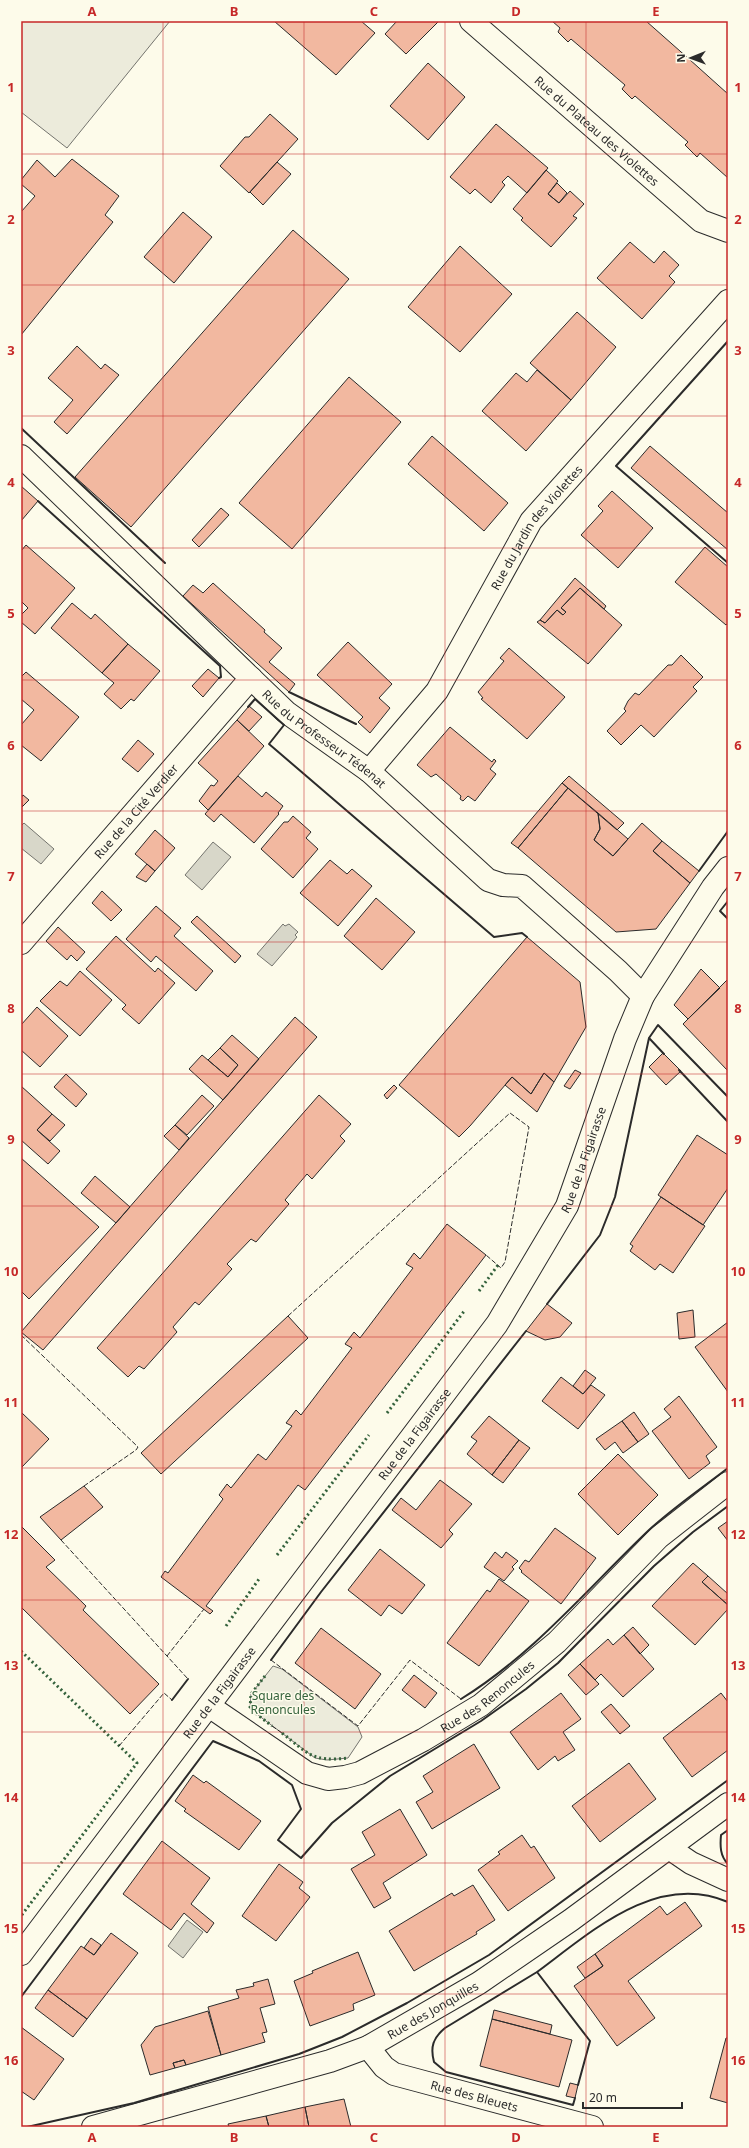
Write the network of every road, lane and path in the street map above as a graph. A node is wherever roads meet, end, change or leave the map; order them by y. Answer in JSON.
{"nodes":[{"id":1,"x":471,"y":21,"type":"edge"},
{"id":2,"x":728,"y":230,"type":"edge"},
{"id":3,"x":728,"y":301,"type":"edge"},
{"id":4,"x":21,"y":456,"type":"edge"},
{"id":5,"x":251,"y":678,"type":"junction"},
{"id":6,"x":369,"y":771,"type":"junction"},
{"id":7,"x":728,"y":868,"type":"edge"},
{"id":8,"x":21,"y":943,"type":"edge"},
{"id":9,"x":643,"y":996,"type":"junction"},
{"id":10,"x":728,"y":1483,"type":"edge"},
{"id":11,"x":209,"y":1706,"type":"junction"},
{"id":12,"x":728,"y":1804,"type":"edge"},
{"id":13,"x":669,"y":1848,"type":"junction"},
{"id":14,"x":728,"y":1880,"type":"edge"},
{"id":15,"x":21,"y":1954,"type":"edge"},
{"id":16,"x":368,"y":2047,"type":"junction"},
{"id":17,"x":588,"y":2126,"type":"edge"},
{"id":18,"x":93,"y":2127,"type":"edge"}],
"edges":[{"from":1,"to":2,"type":"street","name":"Rue du Plateau des Violettes"},
{"from":3,"to":6,"type":"street","name":"Rue du Jardin des Violettes"},
{"from":4,"to":5,"type":"street","name":"Rue du Professeur Tédenat"},
{"from":5,"to":6,"type":"street","name":"Rue du Professeur Tédenat"},
{"from":5,"to":8,"type":"street","name":"Rue de la Cité Verdier"},
{"from":6,"to":9,"type":"street","name":"Rue du Professeur Tédenat"},
{"from":7,"to":9,"type":"street","name":"Rue de la Figairasse"},
{"from":9,"to":11,"type":"street","name":"Rue de la Figairasse"},
{"from":10,"to":11,"type":"street","name":"Rue des Renoncules"},
{"from":11,"to":15,"type":"street","name":"Rue de la Figairasse"},
{"from":12,"to":13,"type":"street","name":"Rue des Jonquilles"},
{"from":13,"to":14,"type":"street"},
{"from":13,"to":16,"type":"street","name":"Rue des Jonquilles"},
{"from":16,"to":17,"type":"street","name":"Rue des Bleuets"},
{"from":16,"to":18,"type":"street","name":"Rue des Jonquilles"}]}
